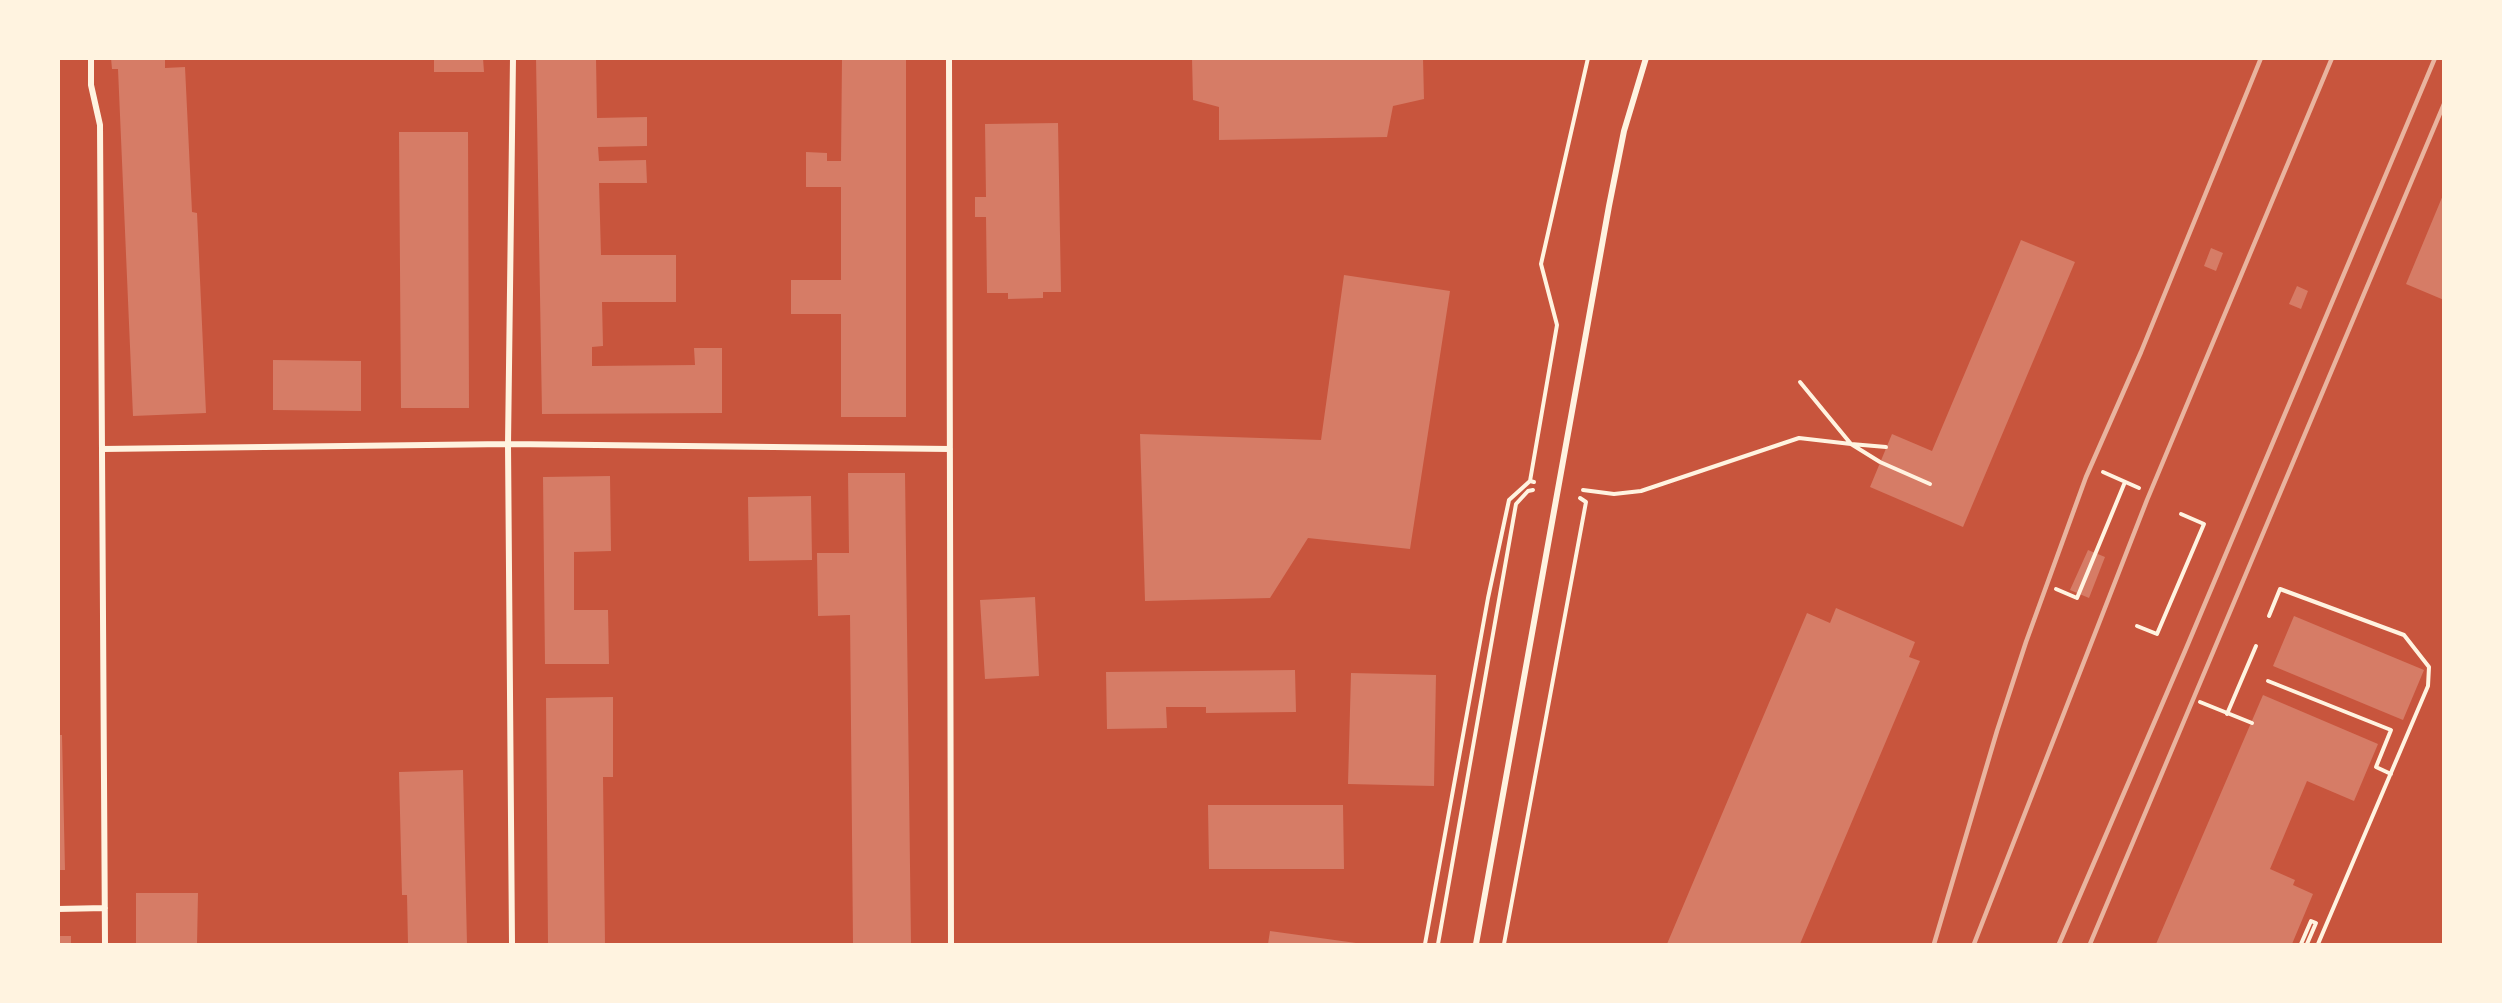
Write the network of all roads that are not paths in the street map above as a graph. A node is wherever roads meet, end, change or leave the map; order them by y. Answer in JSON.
{"nodes":[{"id":1,"x":91,"y":58,"type":"edge"},
{"id":2,"x":513,"y":58,"type":"edge"},
{"id":3,"x":949,"y":58,"type":"edge"},
{"id":4,"x":1646,"y":58,"type":"edge"},
{"id":5,"x":508,"y":444,"type":"junction"},
{"id":6,"x":102,"y":448,"type":"junction"},
{"id":7,"x":950,"y":449,"type":"junction"},
{"id":8,"x":105,"y":908,"type":"junction"},
{"id":9,"x":58,"y":909,"type":"edge"},
{"id":10,"x":105,"y":945,"type":"edge"},
{"id":11,"x":512,"y":945,"type":"edge"},
{"id":12,"x":951,"y":945,"type":"edge"},
{"id":13,"x":1476,"y":945,"type":"edge"}],
"edges":[{"from":1,"to":6,"type":"street"},
{"from":2,"to":5,"type":"street"},
{"from":3,"to":7,"type":"street"},
{"from":4,"to":13,"type":"street"},
{"from":5,"to":6,"type":"street"},
{"from":5,"to":7,"type":"street"},
{"from":5,"to":11,"type":"street"},
{"from":6,"to":8,"type":"street"},
{"from":7,"to":12,"type":"street"},
{"from":8,"to":9,"type":"street"},
{"from":8,"to":10,"type":"street"}]}
